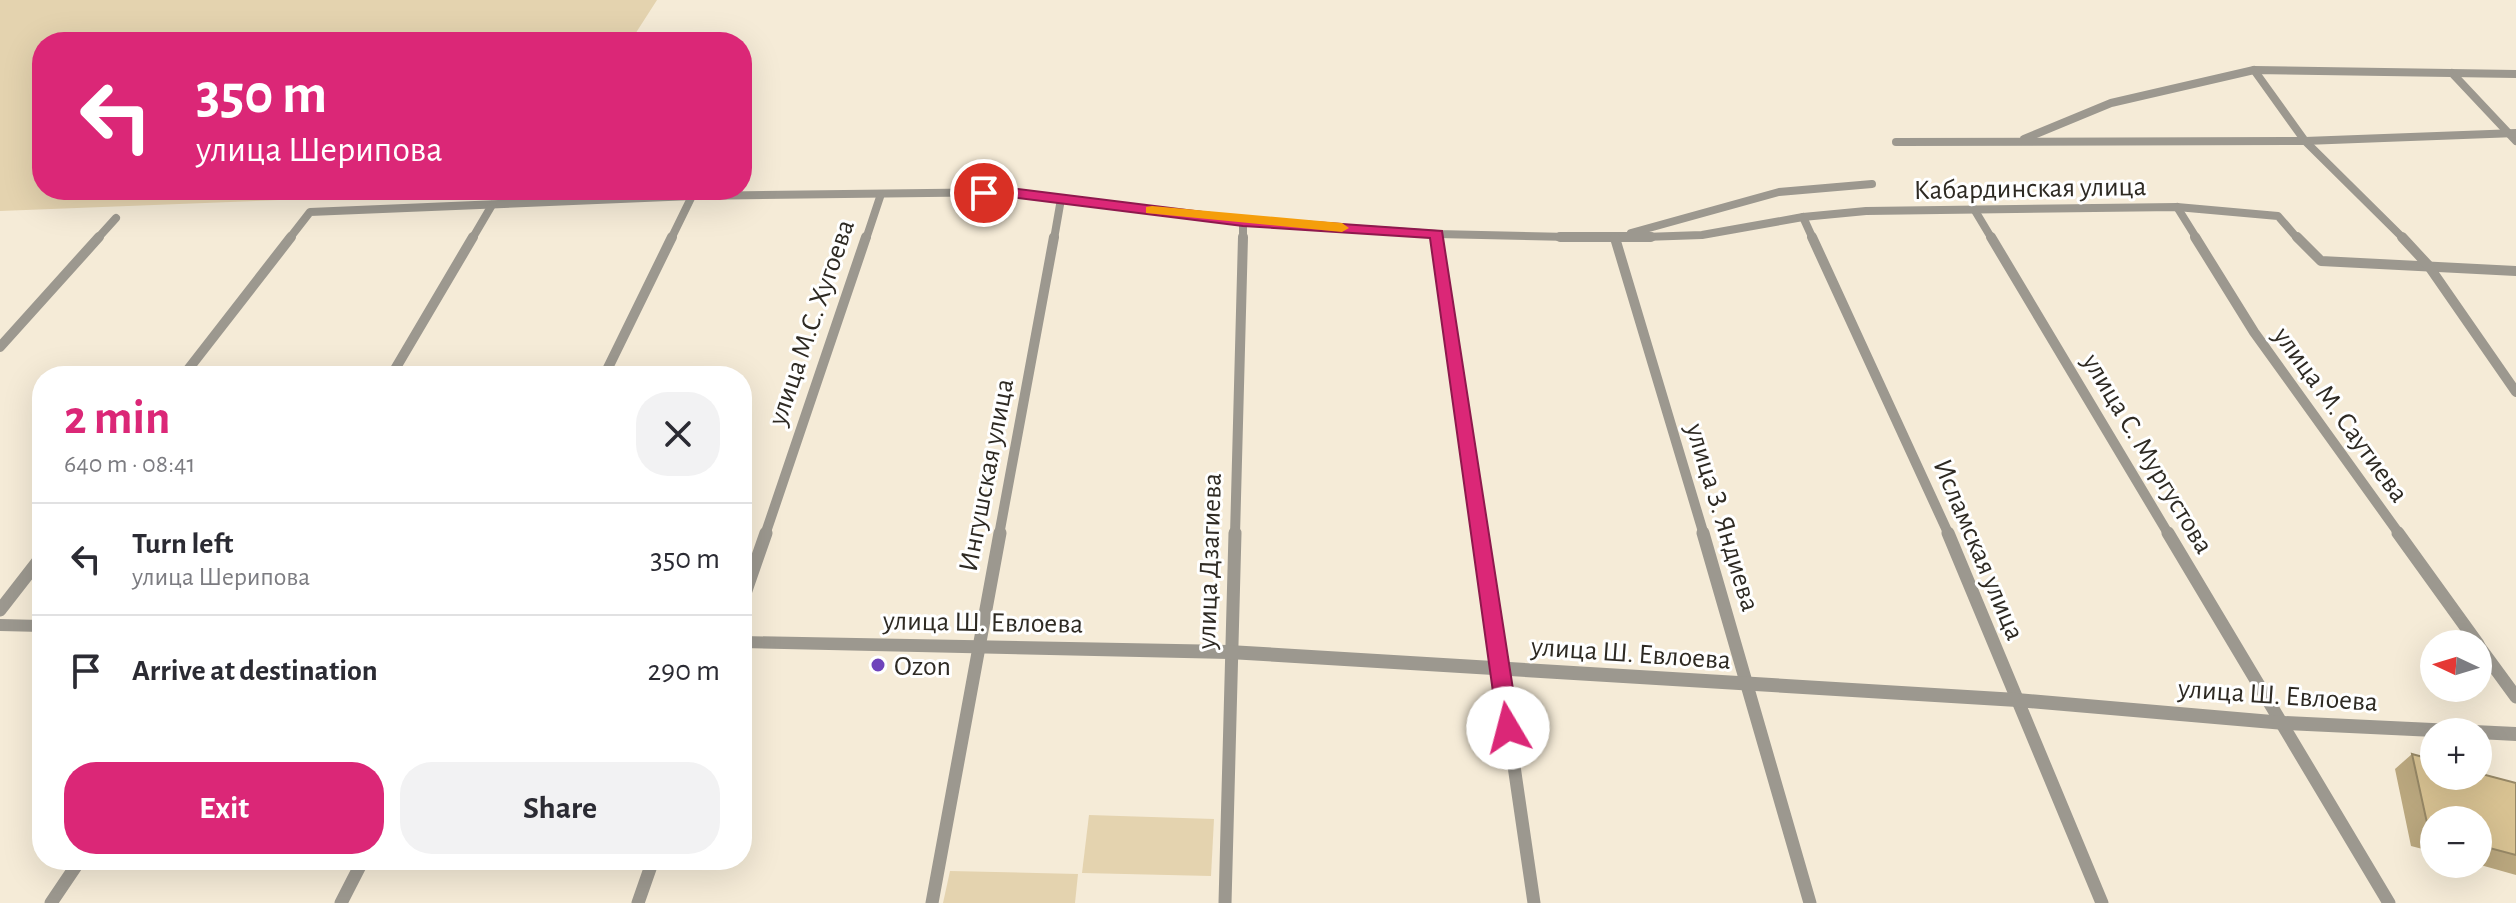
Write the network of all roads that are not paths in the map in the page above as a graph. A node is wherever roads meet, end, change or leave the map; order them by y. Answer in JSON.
{"nodes":[{"id":1,"x":2254,"y":70,"type":"junction"},
{"id":2,"x":2452,"y":73,"type":"junction"},
{"id":3,"x":2516,"y":74,"type":"edge"},
{"id":4,"x":2511,"y":132,"type":"edge"},
{"id":5,"x":2018,"y":141,"type":"junction"},
{"id":6,"x":2305,"y":141,"type":"junction"},
{"id":7,"x":2516,"y":141,"type":"edge"},
{"id":8,"x":1896,"y":142,"type":"dead end"},
{"id":9,"x":1872,"y":184,"type":"dead end"},
{"id":10,"x":881,"y":194,"type":"junction"},
{"id":11,"x":752,"y":195,"type":"edge"},
{"id":12,"x":1061,"y":199,"type":"junction"},
{"id":13,"x":603,"y":200,"type":"edge"},
{"id":14,"x":690,"y":200,"type":"edge"},
{"id":15,"x":492,"y":205,"type":"junction"},
{"id":16,"x":2177,"y":207,"type":"junction"},
{"id":17,"x":1974,"y":209,"type":"junction"},
{"id":18,"x":1803,"y":217,"type":"junction"},
{"id":19,"x":116,"y":218,"type":"dead end"},
{"id":20,"x":1243,"y":221,"type":"junction"},
{"id":21,"x":1437,"y":234,"type":"junction"},
{"id":22,"x":1615,"y":238,"type":"junction"},
{"id":23,"x":2428,"y":265,"type":"junction"},
{"id":24,"x":2516,"y":271,"type":"edge"},
{"id":25,"x":0,"y":347,"type":"edge"},
{"id":26,"x":191,"y":366,"type":"edge"},
{"id":27,"x":397,"y":366,"type":"edge"},
{"id":28,"x":609,"y":366,"type":"edge"},
{"id":29,"x":2516,"y":392,"type":"edge"},
{"id":30,"x":32,"y":569,"type":"edge"},
{"id":31,"x":752,"y":573,"type":"edge"},
{"id":32,"x":0,"y":610,"type":"edge"},
{"id":33,"x":0,"y":625,"type":"edge"},
{"id":34,"x":32,"y":626,"type":"edge"},
{"id":35,"x":2468,"y":630,"type":"edge"},
{"id":36,"x":752,"y":642,"type":"edge"},
{"id":37,"x":976,"y":647,"type":"junction"},
{"id":38,"x":1229,"y":652,"type":"junction"},
{"id":39,"x":2492,"y":664,"type":"edge"},
{"id":40,"x":1500,"y":669,"type":"junction"},
{"id":41,"x":1749,"y":685,"type":"junction"},
{"id":42,"x":2516,"y":697,"type":"edge"},
{"id":43,"x":2017,"y":700,"type":"junction"},
{"id":44,"x":2284,"y":723,"type":"junction"},
{"id":45,"x":2516,"y":734,"type":"edge"},
{"id":46,"x":73,"y":870,"type":"edge"},
{"id":47,"x":358,"y":870,"type":"edge"},
{"id":48,"x":650,"y":870,"type":"edge"},
{"id":49,"x":51,"y":903,"type":"edge"},
{"id":50,"x":341,"y":903,"type":"edge"},
{"id":51,"x":638,"y":903,"type":"edge"},
{"id":52,"x":932,"y":903,"type":"edge"},
{"id":53,"x":1225,"y":903,"type":"edge"},
{"id":54,"x":1534,"y":903,"type":"edge"},
{"id":55,"x":1810,"y":903,"type":"edge"},
{"id":56,"x":2102,"y":903,"type":"edge"},
{"id":57,"x":2389,"y":903,"type":"edge"}],
"edges":[{"from":1,"to":2,"type":"street"},
{"from":1,"to":5,"type":"street"},
{"from":1,"to":6,"type":"street"},
{"from":2,"to":3,"type":"street"},
{"from":2,"to":4,"type":"street"},
{"from":4,"to":6,"type":"street"},
{"from":4,"to":7,"type":"street"},
{"from":5,"to":6,"type":"street"},
{"from":5,"to":8,"type":"street"},
{"from":6,"to":23,"type":"street"},
{"from":9,"to":22,"type":"street"},
{"from":10,"to":11,"type":"street","name":"Кабардинская улица"},
{"from":10,"to":12,"type":"street","name":"Кабардинская улица"},
{"from":10,"to":31,"type":"street","name":"улица М.С. Хугоева"},
{"from":12,"to":20,"type":"street","name":"Кабардинская улица"},
{"from":12,"to":37,"type":"street","name":"Ингушская улица"},
{"from":13,"to":15,"type":"street","name":"Кабардинская улица"},
{"from":14,"to":28,"type":"street"},
{"from":15,"to":26,"type":"street","name":"Кабардинская улица"},
{"from":15,"to":27,"type":"street"},
{"from":16,"to":17,"type":"street","name":"Кабардинская улица"},
{"from":16,"to":23,"type":"street","name":"Кабардинская улица"},
{"from":16,"to":35,"type":"street","name":"улица М. Саутиева"},
{"from":17,"to":18,"type":"street","name":"Кабардинская улица"},
{"from":17,"to":44,"type":"street","name":"улица С. Мургустова"},
{"from":18,"to":22,"type":"street","name":"Кабардинская улица"},
{"from":18,"to":43,"type":"street","name":"Исламская улица"},
{"from":19,"to":25,"type":"street"},
{"from":20,"to":21,"type":"street","name":"Кабардинская улица"},
{"from":20,"to":38,"type":"street","name":"улица Дзагиева"},
{"from":21,"to":22,"type":"street","name":"Кабардинская улица"},
{"from":21,"to":40,"type":"street"},
{"from":22,"to":41,"type":"street","name":"улица З. Яндиева"},
{"from":23,"to":24,"type":"street","name":"Кабардинская улица"},
{"from":23,"to":29,"type":"street"},
{"from":30,"to":32,"type":"street"},
{"from":33,"to":34,"type":"street"},
{"from":36,"to":37,"type":"street","name":"улица Ш. Евлоева"},
{"from":37,"to":38,"type":"street","name":"улица Ш. Евлоева"},
{"from":37,"to":52,"type":"street","name":"Ингушская улица"},
{"from":38,"to":40,"type":"street","name":"улица Ш. Евлоева"},
{"from":38,"to":53,"type":"street","name":"улица Дзагиева"},
{"from":39,"to":42,"type":"street","name":"улица М. Саутиева"},
{"from":40,"to":41,"type":"street","name":"улица Ш. Евлоева"},
{"from":40,"to":54,"type":"street"},
{"from":41,"to":43,"type":"street","name":"улица Ш. Евлоева"},
{"from":41,"to":55,"type":"street","name":"улица З. Яндиева"},
{"from":43,"to":44,"type":"street","name":"улица Ш. Евлоева"},
{"from":43,"to":56,"type":"street","name":"Исламская улица"},
{"from":44,"to":45,"type":"street","name":"улица Ш. Евлоева"},
{"from":44,"to":57,"type":"street","name":"улица С. Мургустова"},
{"from":46,"to":49,"type":"street"},
{"from":47,"to":50,"type":"street"},
{"from":48,"to":51,"type":"street"}]}
